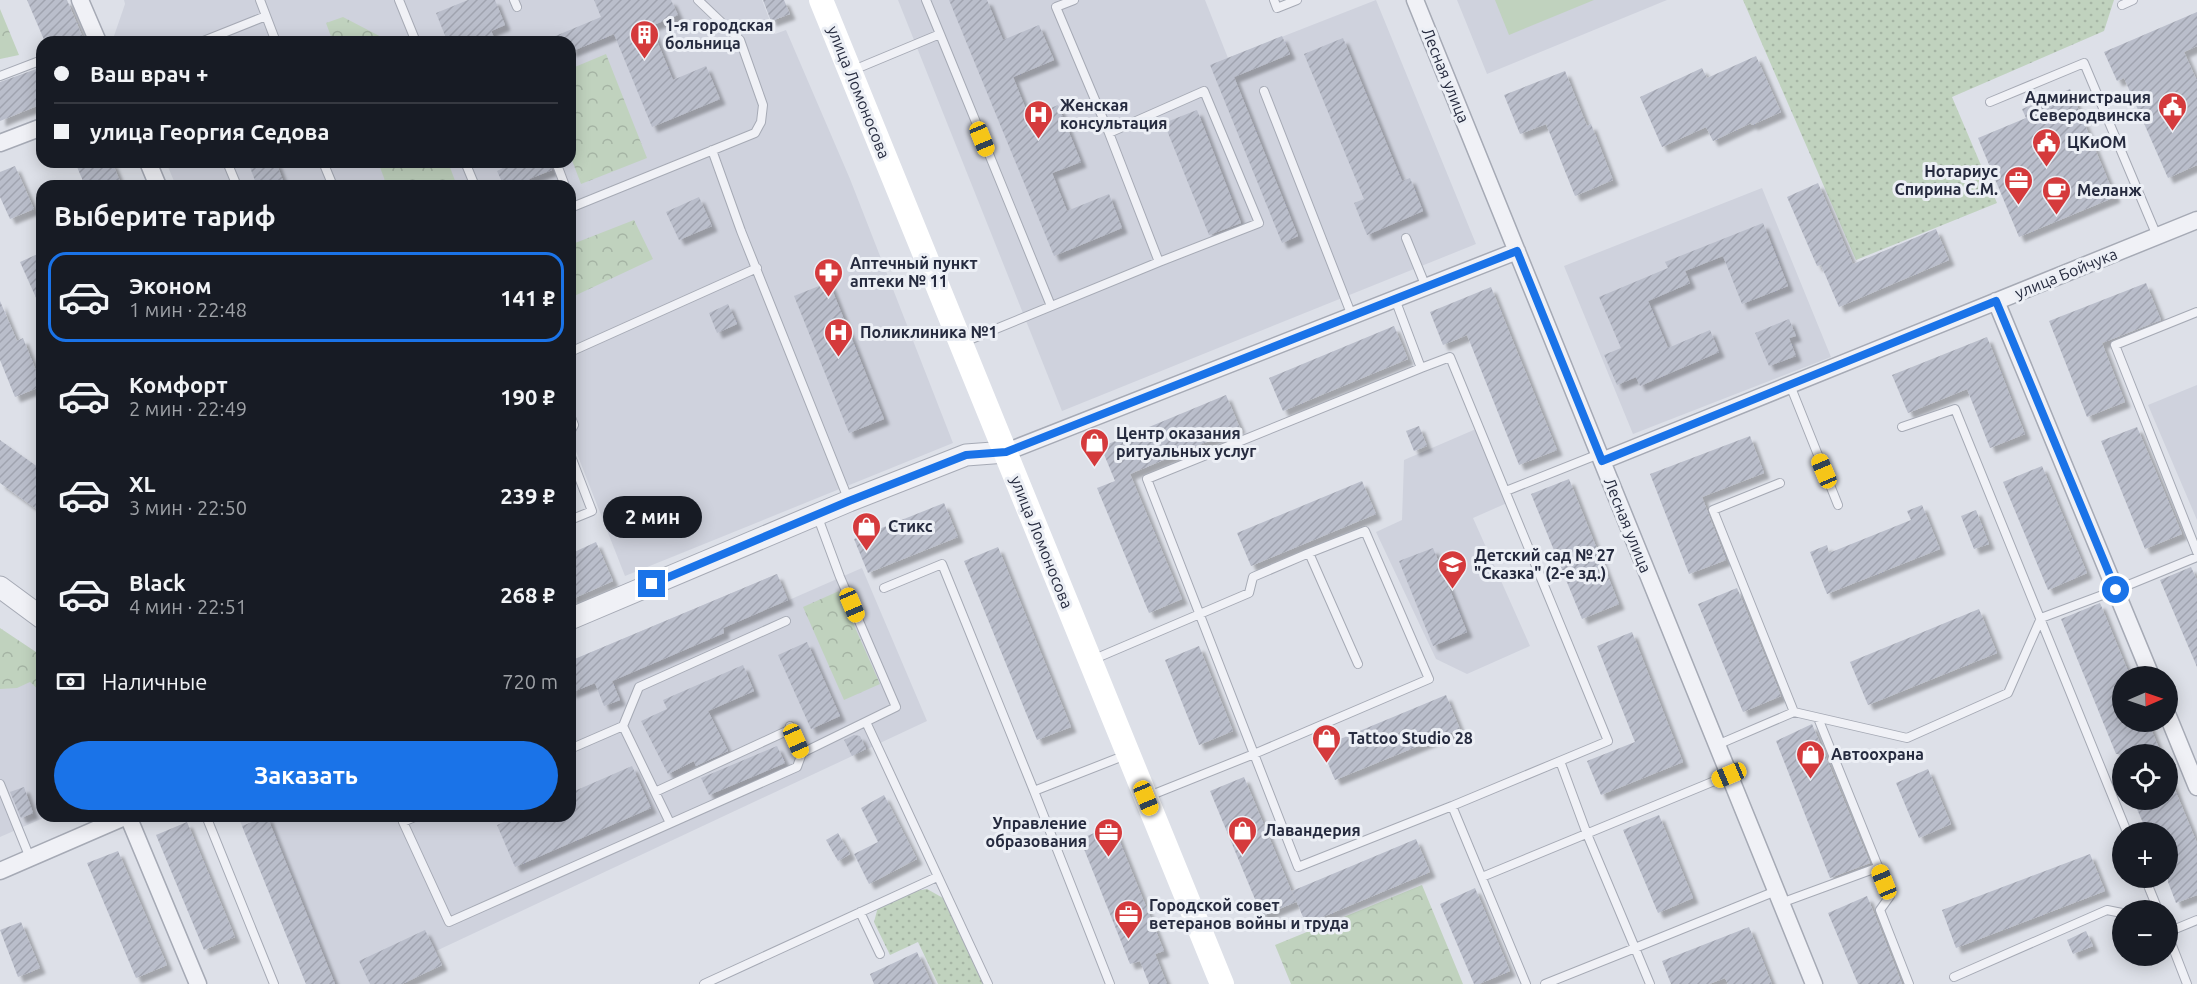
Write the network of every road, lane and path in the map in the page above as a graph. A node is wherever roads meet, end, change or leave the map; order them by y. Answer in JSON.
{"nodes":[{"id":1,"x":80,"y":0,"type":"edge"},
{"id":2,"x":260,"y":0,"type":"edge"},
{"id":3,"x":399,"y":0,"type":"edge"},
{"id":4,"x":698,"y":0,"type":"edge"},
{"id":5,"x":821,"y":0,"type":"edge"},
{"id":6,"x":926,"y":0,"type":"edge"},
{"id":7,"x":1074,"y":0,"type":"edge"},
{"id":8,"x":1274,"y":0,"type":"edge"},
{"id":9,"x":1297,"y":0,"type":"edge"},
{"id":10,"x":1415,"y":0,"type":"edge"},
{"id":11,"x":2133,"y":0,"type":"edge"},
{"id":12,"x":2122,"y":5,"type":"dead end"},
{"id":13,"x":266,"y":16,"type":"junction"},
{"id":14,"x":940,"y":34,"type":"junction"},
{"id":15,"x":92,"y":36,"type":"edge"},
{"id":16,"x":216,"y":36,"type":"edge"},
{"id":17,"x":274,"y":36,"type":"edge"},
{"id":18,"x":414,"y":36,"type":"edge"},
{"id":19,"x":36,"y":62,"type":"edge"},
{"id":20,"x":850,"y":71,"type":"junction"},
{"id":21,"x":0,"y":76,"type":"edge"},
{"id":22,"x":1264,"y":91,"type":"dead end"},
{"id":23,"x":1990,"y":102,"type":"dead end"},
{"id":24,"x":36,"y":129,"type":"edge"},
{"id":25,"x":1109,"y":133,"type":"junction"},
{"id":26,"x":0,"y":143,"type":"edge"},
{"id":27,"x":712,"y":150,"type":"junction"},
{"id":28,"x":576,"y":203,"type":"edge"},
{"id":29,"x":2197,"y":220,"type":"edge"},
{"id":30,"x":2157,"y":236,"type":"junction"},
{"id":31,"x":1406,"y":238,"type":"dead end"},
{"id":32,"x":1517,"y":251,"type":"junction"},
{"id":33,"x":1158,"y":262,"type":"junction"},
{"id":34,"x":757,"y":268,"type":"junction"},
{"id":35,"x":1426,"y":287,"type":"junction"},
{"id":36,"x":1395,"y":299,"type":"junction"},
{"id":37,"x":1996,"y":301,"type":"junction"},
{"id":38,"x":1051,"y":306,"type":"junction"},
{"id":39,"x":2197,"y":312,"type":"edge"},
{"id":40,"x":1352,"y":316,"type":"junction"},
{"id":41,"x":961,"y":343,"type":"junction"},
{"id":42,"x":576,"y":349,"type":"edge"},
{"id":43,"x":1421,"y":368,"type":"junction"},
{"id":44,"x":1790,"y":385,"type":"junction"},
{"id":45,"x":1902,"y":427,"type":"dead end"},
{"id":46,"x":1006,"y":452,"type":"junction"},
{"id":47,"x":1601,"y":457,"type":"junction"},
{"id":48,"x":576,"y":470,"type":"edge"},
{"id":49,"x":1780,"y":483,"type":"dead end"},
{"id":50,"x":1506,"y":491,"type":"junction"},
{"id":51,"x":849,"y":501,"type":"junction"},
{"id":52,"x":1838,"y":505,"type":"dead end"},
{"id":53,"x":817,"y":515,"type":"junction"},
{"id":54,"x":576,"y":518,"type":"edge"},
{"id":55,"x":1309,"y":553,"type":"junction"},
{"id":56,"x":2197,"y":554,"type":"edge"},
{"id":57,"x":0,"y":587,"type":"edge"},
{"id":58,"x":884,"y":588,"type":"dead end"},
{"id":59,"x":2116,"y":590,"type":"junction"},
{"id":60,"x":36,"y":614,"type":"edge"},
{"id":61,"x":1199,"y":614,"type":"junction"},
{"id":62,"x":576,"y":616,"type":"edge"},
{"id":63,"x":2041,"y":618,"type":"junction"},
{"id":64,"x":786,"y":621,"type":"dead end"},
{"id":65,"x":1090,"y":661,"type":"junction"},
{"id":66,"x":1358,"y":664,"type":"dead end"},
{"id":67,"x":2147,"y":666,"type":"edge"},
{"id":68,"x":1794,"y":712,"type":"junction"},
{"id":69,"x":1818,"y":717,"type":"junction"},
{"id":70,"x":866,"y":722,"type":"junction"},
{"id":71,"x":622,"y":726,"type":"junction"},
{"id":72,"x":2175,"y":732,"type":"edge"},
{"id":73,"x":1717,"y":745,"type":"junction"},
{"id":74,"x":576,"y":746,"type":"edge"},
{"id":75,"x":802,"y":753,"type":"junction"},
{"id":76,"x":1127,"y":754,"type":"junction"},
{"id":77,"x":1254,"y":754,"type":"junction"},
{"id":78,"x":1560,"y":761,"type":"junction"},
{"id":79,"x":1729,"y":775,"type":"junction"},
{"id":80,"x":0,"y":784,"type":"edge"},
{"id":81,"x":2197,"y":787,"type":"edge"},
{"id":82,"x":1034,"y":791,"type":"junction"},
{"id":83,"x":655,"y":792,"type":"junction"},
{"id":84,"x":1146,"y":798,"type":"junction"},
{"id":85,"x":1452,"y":806,"type":"junction"},
{"id":86,"x":114,"y":822,"type":"edge"},
{"id":87,"x":130,"y":822,"type":"edge"},
{"id":88,"x":208,"y":822,"type":"edge"},
{"id":89,"x":403,"y":822,"type":"edge"},
{"id":90,"x":2123,"y":822,"type":"edge"},
{"id":91,"x":670,"y":823,"type":"junction"},
{"id":92,"x":1587,"y":834,"type":"junction"},
{"id":93,"x":30,"y":858,"type":"junction"},
{"id":94,"x":1879,"y":867,"type":"junction"},
{"id":95,"x":0,"y":871,"type":"edge"},
{"id":96,"x":937,"y":876,"type":"junction"},
{"id":97,"x":1482,"y":877,"type":"junction"},
{"id":98,"x":1779,"y":897,"type":"junction"},
{"id":99,"x":2112,"y":911,"type":"edge"},
{"id":100,"x":860,"y":912,"type":"junction"},
{"id":101,"x":2197,"y":920,"type":"edge"},
{"id":102,"x":2178,"y":929,"type":"edge"},
{"id":103,"x":1635,"y":948,"type":"junction"},
{"id":104,"x":880,"y":954,"type":"dead end"},
{"id":105,"x":2178,"y":960,"type":"edge"},
{"id":106,"x":1954,"y":977,"type":"dead end"},
{"id":107,"x":198,"y":984,"type":"edge"},
{"id":108,"x":274,"y":984,"type":"edge"},
{"id":109,"x":704,"y":984,"type":"edge"},
{"id":110,"x":988,"y":984,"type":"edge"},
{"id":111,"x":1110,"y":984,"type":"edge"},
{"id":112,"x":1222,"y":984,"type":"edge"},
{"id":113,"x":1526,"y":984,"type":"edge"},
{"id":114,"x":1545,"y":984,"type":"edge"},
{"id":115,"x":1650,"y":984,"type":"edge"},
{"id":116,"x":1814,"y":984,"type":"edge"},
{"id":117,"x":1909,"y":984,"type":"edge"},
{"id":118,"x":2187,"y":984,"type":"edge"}],
"edges":[{"from":1,"to":15,"type":"street"},
{"from":2,"to":13,"type":"lane"},
{"from":3,"to":18,"type":"lane"},
{"from":4,"to":27,"type":"lane"},
{"from":5,"to":20,"type":"main road","name":"улица Ломоносова"},
{"from":6,"to":14,"type":"lane"},
{"from":7,"to":25,"type":"lane"},
{"from":8,"to":9,"type":"lane"},
{"from":10,"to":32,"type":"street","name":"Лесная улица"},
{"from":11,"to":12,"type":"lane"},
{"from":13,"to":16,"type":"lane"},
{"from":13,"to":17,"type":"lane"},
{"from":14,"to":20,"type":"lane"},
{"from":14,"to":38,"type":"lane"},
{"from":19,"to":21,"type":"lane"},
{"from":20,"to":41,"type":"main road","name":"улица Ломоносова"},
{"from":22,"to":40,"type":"lane"},
{"from":23,"to":30,"type":"lane"},
{"from":24,"to":26,"type":"street"},
{"from":25,"to":33,"type":"lane"},
{"from":25,"to":33,"type":"lane"},
{"from":27,"to":28,"type":"lane"},
{"from":27,"to":34,"type":"lane"},
{"from":29,"to":30,"type":"street","name":"улица Бойчука"},
{"from":30,"to":37,"type":"street","name":"улица Бойчука"},
{"from":31,"to":35,"type":"lane"},
{"from":32,"to":35,"type":"street"},
{"from":32,"to":47,"type":"street","name":"Лесная улица"},
{"from":33,"to":38,"type":"lane"},
{"from":34,"to":42,"type":"lane"},
{"from":34,"to":51,"type":"lane"},
{"from":35,"to":36,"type":"street"},
{"from":36,"to":40,"type":"street"},
{"from":36,"to":43,"type":"lane"},
{"from":37,"to":44,"type":"street","name":"улица Бойчука"},
{"from":37,"to":59,"type":"street"},
{"from":38,"to":41,"type":"lane"},
{"from":39,"to":56,"type":"lane"},
{"from":40,"to":46,"type":"street"},
{"from":41,"to":46,"type":"main road","name":"улица Ломоносова"},
{"from":43,"to":50,"type":"lane"},
{"from":43,"to":61,"type":"lane"},
{"from":44,"to":47,"type":"street","name":"улица Бойчука"},
{"from":44,"to":52,"type":"lane"},
{"from":45,"to":63,"type":"lane"},
{"from":46,"to":51,"type":"street"},
{"from":46,"to":65,"type":"main road","name":"улица Ломоносова"},
{"from":47,"to":50,"type":"lane"},
{"from":47,"to":73,"type":"street","name":"Лесная улица"},
{"from":48,"to":54,"type":"lane"},
{"from":49,"to":68,"type":"lane"},
{"from":50,"to":78,"type":"lane"},
{"from":51,"to":53,"type":"street"},
{"from":53,"to":62,"type":"street"},
{"from":53,"to":70,"type":"lane"},
{"from":55,"to":61,"type":"lane"},
{"from":55,"to":66,"type":"lane"},
{"from":55,"to":77,"type":"lane"},
{"from":56,"to":59,"type":"lane"},
{"from":57,"to":60,"type":"street"},
{"from":58,"to":82,"type":"lane"},
{"from":59,"to":63,"type":"lane"},
{"from":59,"to":67,"type":"street"},
{"from":61,"to":65,"type":"lane"},
{"from":61,"to":77,"type":"lane"},
{"from":63,"to":69,"type":"lane"},
{"from":63,"to":90,"type":"lane"},
{"from":64,"to":71,"type":"lane"},
{"from":65,"to":76,"type":"main road","name":"улица Ломоносова"},
{"from":68,"to":69,"type":"lane"},
{"from":68,"to":73,"type":"lane"},
{"from":69,"to":94,"type":"lane"},
{"from":70,"to":75,"type":"lane"},
{"from":70,"to":96,"type":"lane"},
{"from":71,"to":74,"type":"lane"},
{"from":71,"to":83,"type":"lane"},
{"from":72,"to":81,"type":"street"},
{"from":73,"to":79,"type":"street","name":"Лесная улица"},
{"from":75,"to":83,"type":"lane"},
{"from":75,"to":91,"type":"lane"},
{"from":76,"to":82,"type":"lane"},
{"from":76,"to":84,"type":"main road","name":"улица Ломоносова"},
{"from":77,"to":84,"type":"lane"},
{"from":77,"to":85,"type":"lane"},
{"from":78,"to":85,"type":"lane"},
{"from":78,"to":92,"type":"lane"},
{"from":79,"to":92,"type":"lane"},
{"from":79,"to":98,"type":"street","name":"Лесная улица"},
{"from":80,"to":93,"type":"lane"},
{"from":82,"to":111,"type":"lane"},
{"from":83,"to":91,"type":"lane"},
{"from":84,"to":112,"type":"main road","name":"улица Ломоносова"},
{"from":85,"to":97,"type":"lane"},
{"from":86,"to":93,"type":"street"},
{"from":87,"to":107,"type":"street"},
{"from":88,"to":108,"type":"lane"},
{"from":89,"to":91,"type":"lane"},
{"from":92,"to":97,"type":"lane"},
{"from":92,"to":103,"type":"lane"},
{"from":93,"to":95,"type":"street"},
{"from":94,"to":98,"type":"lane"},
{"from":94,"to":117,"type":"lane"},
{"from":96,"to":100,"type":"lane"},
{"from":96,"to":110,"type":"lane"},
{"from":97,"to":113,"type":"lane"},
{"from":98,"to":103,"type":"lane"},
{"from":98,"to":116,"type":"street","name":"Лесная улица"},
{"from":99,"to":106,"type":"lane"},
{"from":100,"to":104,"type":"lane"},
{"from":100,"to":109,"type":"lane"},
{"from":101,"to":102,"type":"lane"},
{"from":103,"to":114,"type":"lane"},
{"from":103,"to":115,"type":"lane"},
{"from":105,"to":118,"type":"lane"}]}
